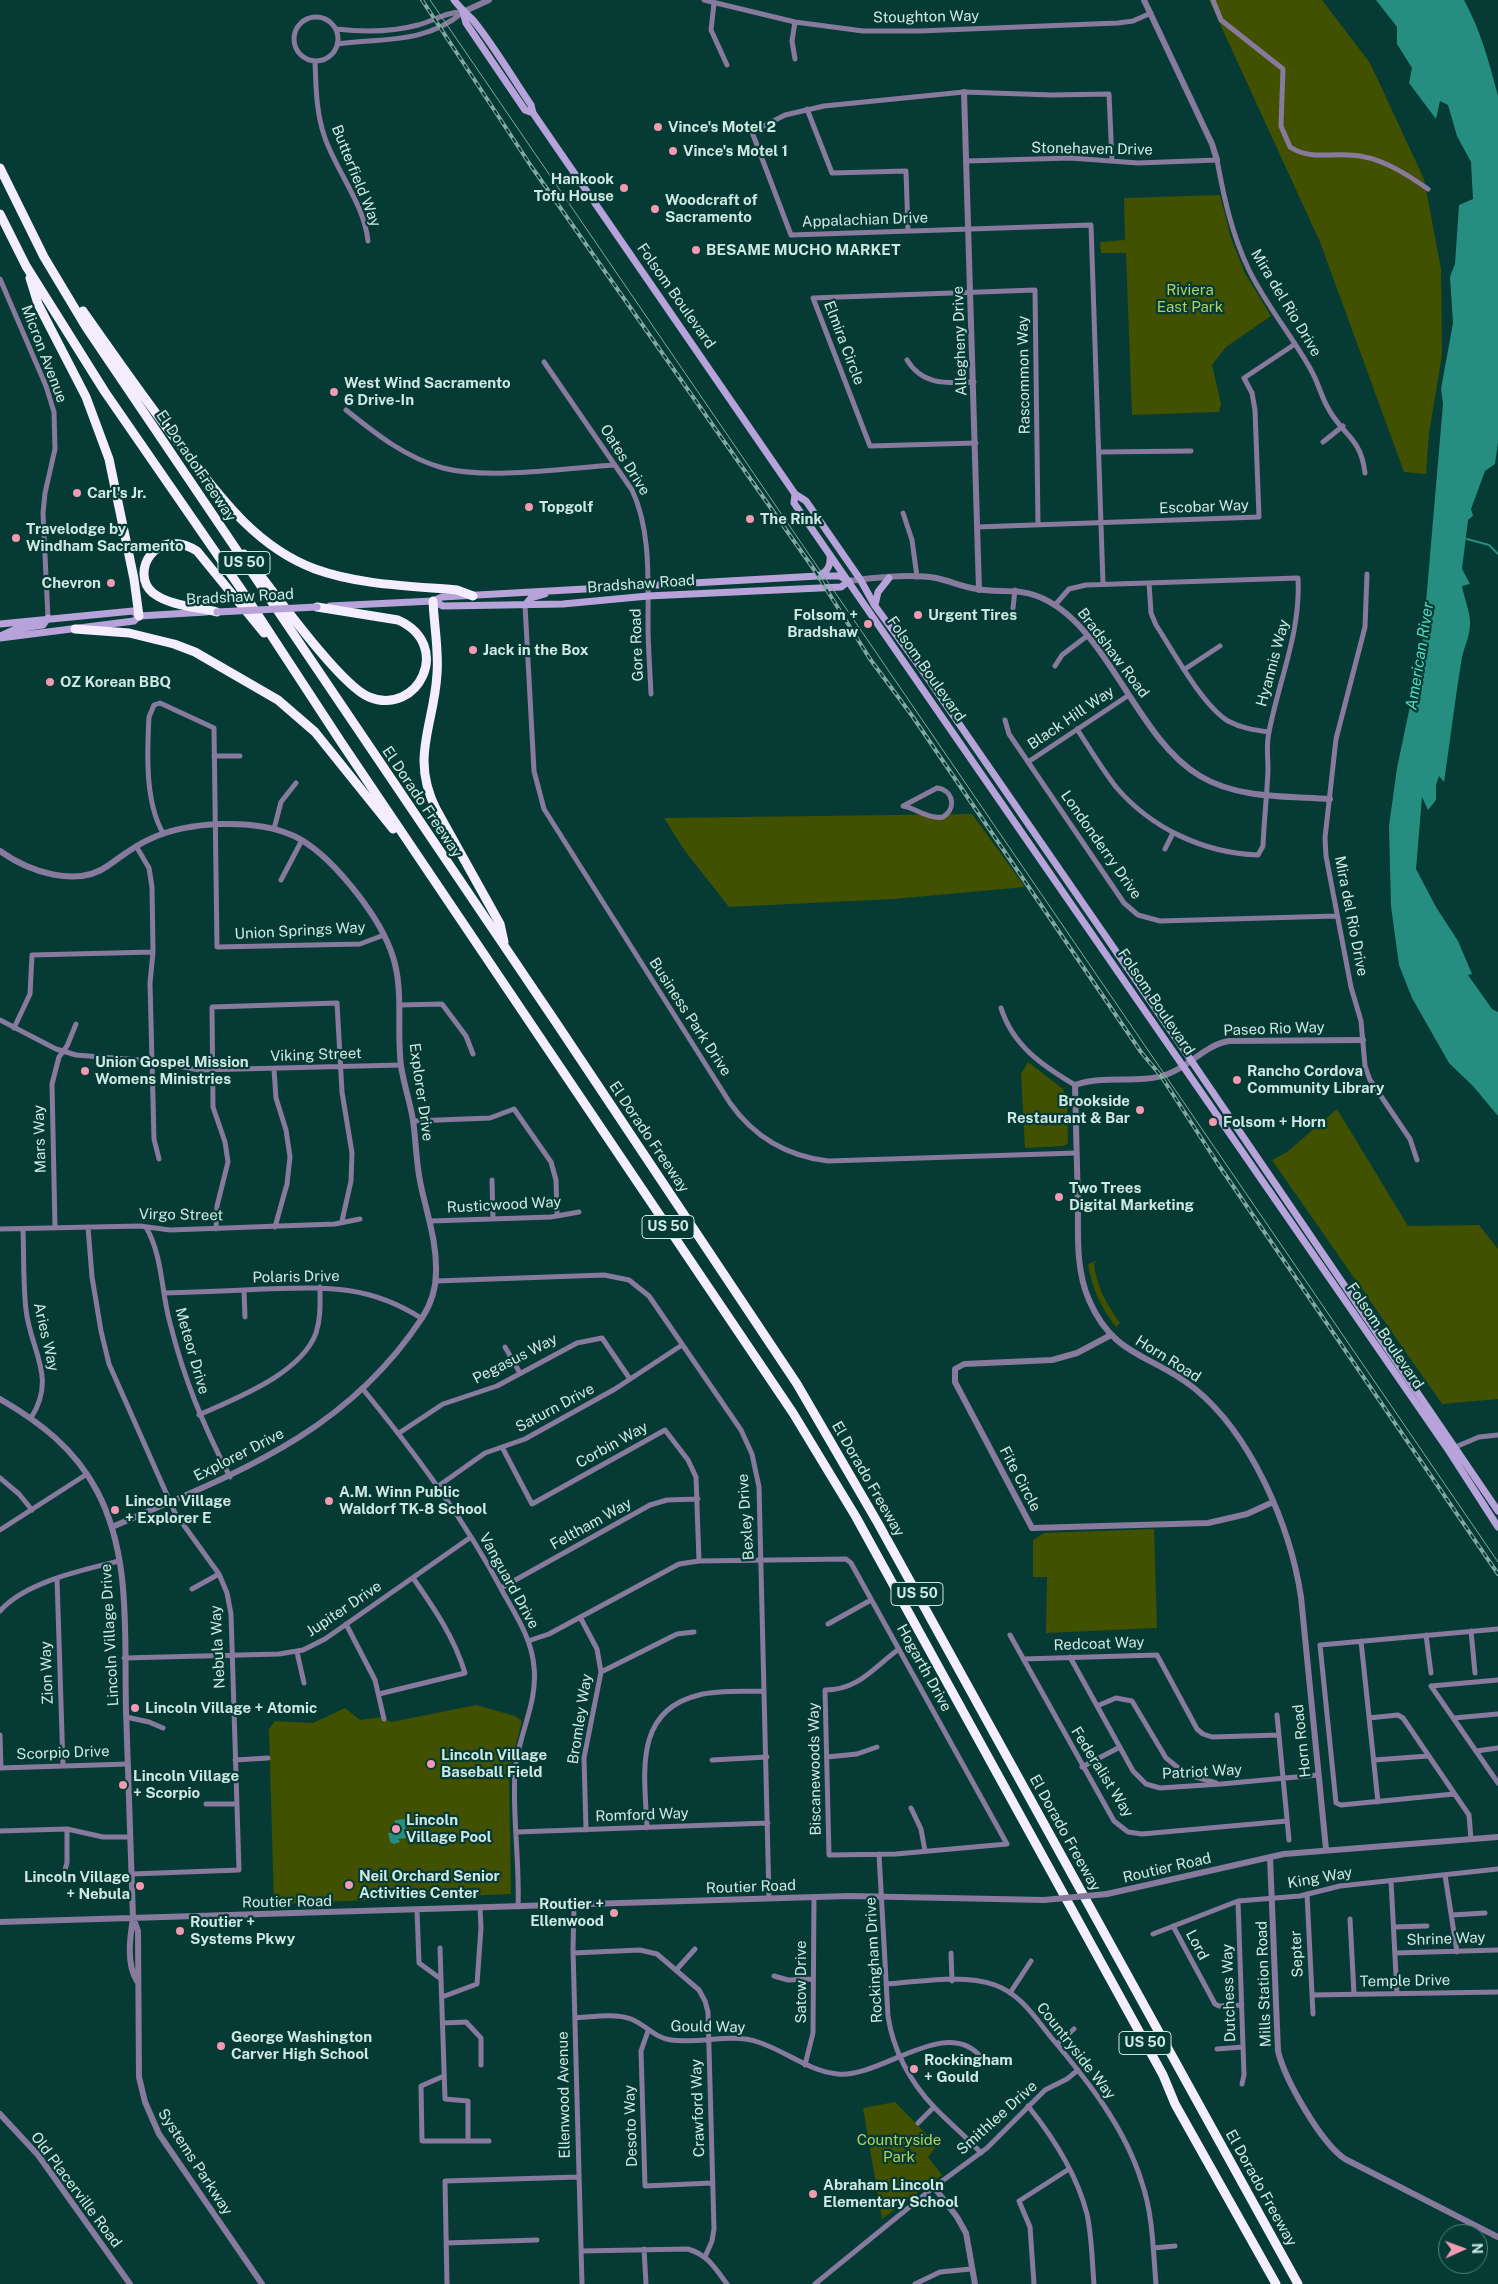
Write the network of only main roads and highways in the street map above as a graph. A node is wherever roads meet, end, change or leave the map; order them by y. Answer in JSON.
{"nodes":[{"id":1,"x":454,"y":0,"type":"edge"},
{"id":2,"x":0,"y":168,"type":"edge"},
{"id":3,"x":0,"y":214,"type":"edge"},
{"id":4,"x":44,"y":257,"type":"junction"},
{"id":5,"x":26,"y":266,"type":"junction"},
{"id":6,"x":795,"y":494,"type":"junction"},
{"id":7,"x":202,"y":500,"type":"junction"},
{"id":8,"x":830,"y":555,"type":"junction"},
{"id":9,"x":818,"y":576,"type":"junction"},
{"id":10,"x":889,"y":578,"type":"road end"},
{"id":11,"x":849,"y":581,"type":"junction"},
{"id":12,"x":568,"y":590,"type":"junction"},
{"id":13,"x":473,"y":596,"type":"junction"},
{"id":14,"x":433,"y":602,"type":"junction"},
{"id":15,"x":525,"y":605,"type":"junction"},
{"id":16,"x":875,"y":606,"type":"junction"},
{"id":17,"x":317,"y":607,"type":"junction"},
{"id":18,"x":217,"y":612,"type":"junction"},
{"id":19,"x":139,"y":616,"type":"junction"},
{"id":20,"x":48,"y":618,"type":"junction"},
{"id":21,"x":0,"y":624,"type":"edge"},
{"id":22,"x":75,"y":629,"type":"junction"},
{"id":23,"x":0,"y":637,"type":"edge"},
{"id":24,"x":288,"y":662,"type":"junction"},
{"id":25,"x":435,"y":882,"type":"junction"},
{"id":26,"x":1097,"y":939,"type":"junction"},
{"id":27,"x":505,"y":947,"type":"junction"},
{"id":28,"x":1129,"y":971,"type":"junction"},
{"id":29,"x":1225,"y":1126,"type":"junction"},
{"id":30,"x":1253,"y":1152,"type":"junction"},
{"id":31,"x":1274,"y":1198,"type":"junction"},
{"id":32,"x":1304,"y":1227,"type":"junction"},
{"id":33,"x":1452,"y":1449,"type":"junction"},
{"id":34,"x":1498,"y":1511,"type":"edge"},
{"id":35,"x":1498,"y":1526,"type":"edge"},
{"id":36,"x":1260,"y":2216,"type":"junction"},
{"id":37,"x":1276,"y":2284,"type":"edge"},
{"id":38,"x":1298,"y":2284,"type":"edge"},
{"id":39,"x":1304,"y":2284,"type":"edge"}],
"edges":[{"from":1,"to":6,"type":"main road","name":"Folsom Boulevard"},
{"from":2,"to":4,"type":"highway","name":"El Dorado Freeway","number":"US 50"},
{"from":3,"to":5,"type":"highway","name":"El Dorado Freeway","number":"US 50"},
{"from":4,"to":7,"type":"highway","name":"El Dorado Freeway","number":"US 50"},
{"from":4,"to":13,"type":"highway"},
{"from":5,"to":19,"type":"highway"},
{"from":5,"to":24,"type":"highway","name":"El Dorado Freeway","number":"US 50"},
{"from":6,"to":8,"type":"main road","name":"Folsom Boulevard"},
{"from":6,"to":16,"type":"main road","name":"Folsom Boulevard"},
{"from":7,"to":17,"type":"highway"},
{"from":7,"to":27,"type":"highway","name":"El Dorado Freeway","number":"US 50"},
{"from":8,"to":9,"type":"main road"},
{"from":8,"to":11,"type":"main road","name":"Folsom Boulevard"},
{"from":9,"to":11,"type":"main road","name":"Bradshaw Road"},
{"from":9,"to":12,"type":"main road","name":"Bradshaw Road"},
{"from":10,"to":16,"type":"main road"},
{"from":11,"to":15,"type":"main road","name":"Bradshaw Road"},
{"from":11,"to":26,"type":"main road","name":"Folsom Boulevard"},
{"from":12,"to":13,"type":"main road","name":"Bradshaw Road"},
{"from":12,"to":15,"type":"main road"},
{"from":13,"to":14,"type":"main road","name":"Bradshaw Road"},
{"from":14,"to":15,"type":"main road","name":"Bradshaw Road"},
{"from":14,"to":17,"type":"main road","name":"Bradshaw Road"},
{"from":14,"to":27,"type":"highway"},
{"from":16,"to":28,"type":"main road","name":"Folsom Boulevard"},
{"from":17,"to":18,"type":"main road","name":"Bradshaw Road","bridge":true},
{"from":18,"to":19,"type":"main road","name":"Bradshaw Road"},
{"from":18,"to":24,"type":"highway"},
{"from":19,"to":20,"type":"main road","name":"Bradshaw Road"},
{"from":19,"to":22,"type":"main road","name":"Bradshaw Road"},
{"from":20,"to":21,"type":"main road","name":"Bradshaw Road"},
{"from":20,"to":23,"type":"main road"},
{"from":22,"to":23,"type":"main road","name":"Bradshaw Road"},
{"from":22,"to":25,"type":"highway"},
{"from":24,"to":25,"type":"highway","name":"El Dorado Freeway","number":"US 50"},
{"from":25,"to":37,"type":"highway","name":"El Dorado Freeway","number":"US 50"},
{"from":26,"to":28,"type":"main road"},
{"from":26,"to":29,"type":"main road","name":"Folsom Boulevard"},
{"from":27,"to":36,"type":"highway","name":"El Dorado Freeway","number":"US 50"},
{"from":28,"to":30,"type":"main road","name":"Folsom Boulevard"},
{"from":29,"to":30,"type":"main road"},
{"from":29,"to":31,"type":"main road","name":"Folsom Boulevard"},
{"from":30,"to":32,"type":"main road","name":"Folsom Boulevard"},
{"from":31,"to":32,"type":"main road"},
{"from":31,"to":33,"type":"main road","name":"Folsom Boulevard"},
{"from":32,"to":33,"type":"main road","name":"Folsom Boulevard"},
{"from":33,"to":34,"type":"main road","name":"Folsom Boulevard"},
{"from":33,"to":35,"type":"main road","name":"Folsom Boulevard"},
{"from":36,"to":38,"type":"highway","name":"El Dorado Freeway","number":"US 50"},
{"from":36,"to":39,"type":"highway"}]}
